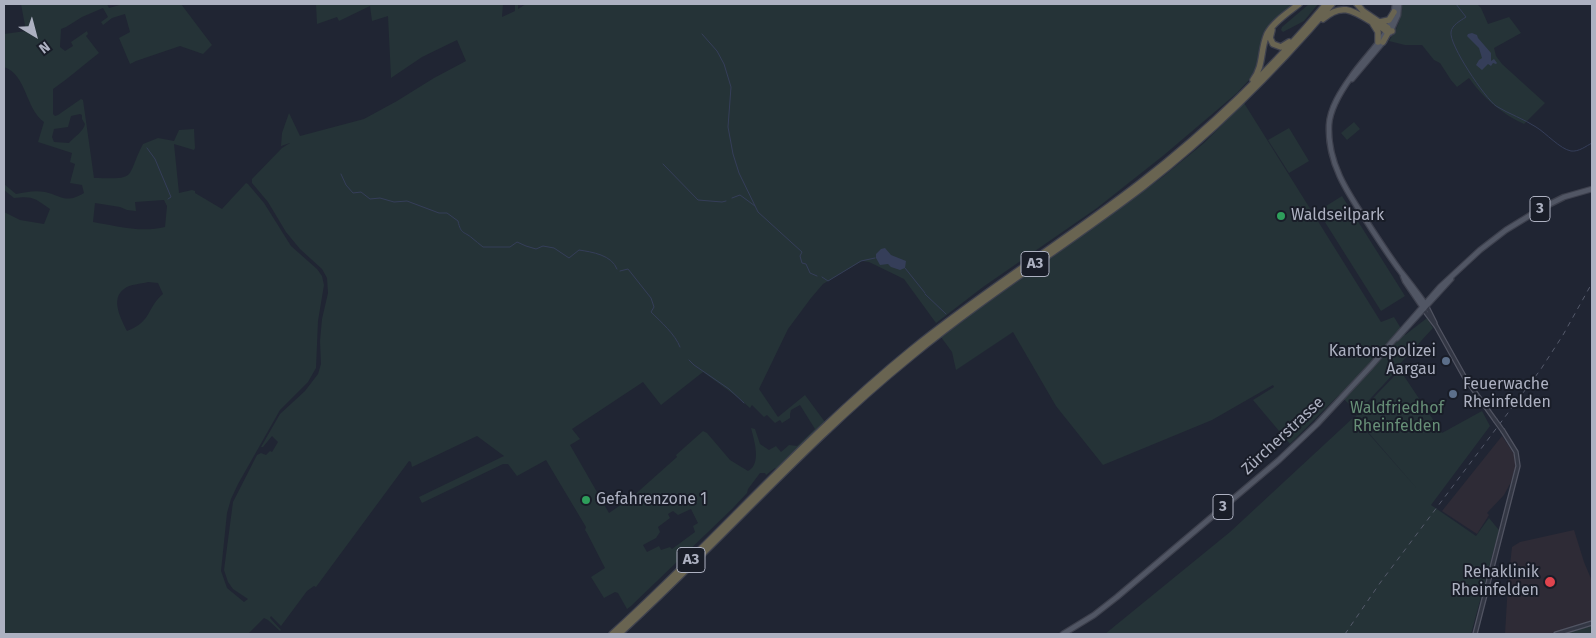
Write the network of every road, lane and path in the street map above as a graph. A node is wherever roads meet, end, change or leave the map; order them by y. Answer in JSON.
{"nodes":[{"id":1,"x":1300,"y":4,"type":"edge"},
{"id":2,"x":1326,"y":4,"type":"edge"},
{"id":3,"x":1332,"y":4,"type":"edge"},
{"id":4,"x":1357,"y":4,"type":"edge"},
{"id":5,"x":1395,"y":4,"type":"edge"},
{"id":6,"x":1399,"y":4,"type":"edge"},
{"id":7,"x":1394,"y":12,"type":"junction"},
{"id":8,"x":1311,"y":22,"type":"junction"},
{"id":9,"x":1371,"y":22,"type":"junction"},
{"id":10,"x":1380,"y":22,"type":"junction"},
{"id":11,"x":1310,"y":30,"type":"junction"},
{"id":12,"x":1389,"y":30,"type":"junction"},
{"id":13,"x":1381,"y":42,"type":"junction"},
{"id":14,"x":1244,"y":92,"type":"junction"},
{"id":15,"x":1592,"y":189,"type":"edge"},
{"id":16,"x":1455,"y":274,"type":"junction"},
{"id":17,"x":1435,"y":292,"type":"junction"},
{"id":18,"x":1417,"y":295,"type":"junction"},
{"id":19,"x":1425,"y":307,"type":"junction"},
{"id":20,"x":1414,"y":316,"type":"junction"},
{"id":21,"x":1394,"y":340,"type":"junction"},
{"id":22,"x":770,"y":483,"type":"junction"},
{"id":23,"x":1592,"y":623,"type":"edge"},
{"id":24,"x":612,"y":634,"type":"edge"},
{"id":25,"x":619,"y":634,"type":"edge"},
{"id":26,"x":1063,"y":634,"type":"edge"},
{"id":27,"x":1474,"y":634,"type":"edge"},
{"id":28,"x":1556,"y":634,"type":"edge"}],
"edges":[{"from":1,"to":8,"type":"highway"},
{"from":1,"to":14,"type":"highway"},
{"from":2,"to":8,"type":"highway","number":"A3"},
{"from":3,"to":11,"type":"highway","number":"A3"},
{"from":4,"to":10,"type":"highway"},
{"from":5,"to":7,"type":"main road"},
{"from":6,"to":12,"type":"main road"},
{"from":7,"to":10,"type":"highway"},
{"from":7,"to":12,"type":"main road"},
{"from":8,"to":14,"type":"highway","number":"A3"},
{"from":9,"to":11,"type":"highway"},
{"from":9,"to":12,"type":"highway"},
{"from":9,"to":13,"type":"highway"},
{"from":10,"to":12,"type":"highway"},
{"from":11,"to":22,"type":"highway","number":"A3"},
{"from":12,"to":13,"type":"highway"},
{"from":13,"to":18,"type":"main road"},
{"from":14,"to":22,"type":"highway","number":"A3"},
{"from":15,"to":16,"type":"main road","name":"Zürcherstrasse","number":"3"},
{"from":16,"to":17,"type":"main road","name":"Zürcherstrasse","number":"3"},
{"from":16,"to":19,"type":"main road","name":"Zürcherstrasse","number":"3"},
{"from":17,"to":18,"type":"main road"},
{"from":17,"to":19,"type":"main road","name":"Zürcherstrasse","number":"3"},
{"from":18,"to":19,"type":"main road"},
{"from":18,"to":20,"type":"main road"},
{"from":19,"to":20,"type":"main road","name":"Zürcherstrasse","number":"3"},
{"from":19,"to":21,"type":"main road","name":"Zürcherstrasse","number":"3"},
{"from":19,"to":27,"type":"street","bridge":true},
{"from":20,"to":21,"type":"main road","name":"Zürcherstrasse","number":"3"},
{"from":21,"to":26,"type":"main road","name":"Zürcherstrasse","number":"3"},
{"from":22,"to":24,"type":"highway","number":"A3"},
{"from":22,"to":25,"type":"highway","number":"A3"},
{"from":23,"to":28,"type":"street"}]}
